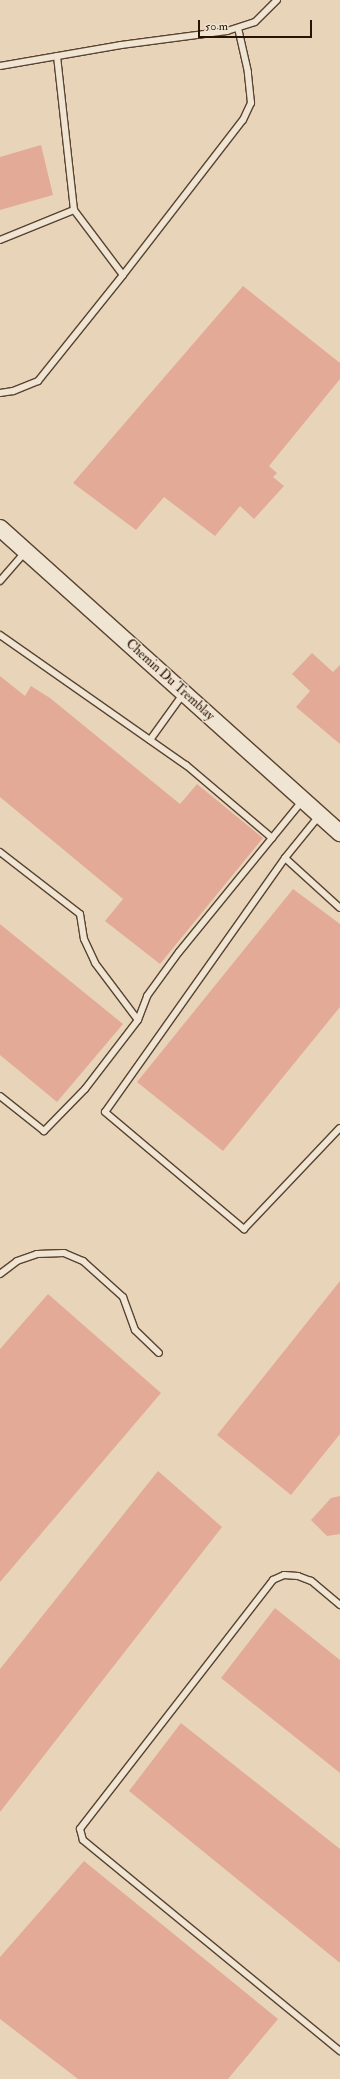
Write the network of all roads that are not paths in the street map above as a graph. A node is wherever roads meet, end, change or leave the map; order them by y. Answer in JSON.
{"nodes":[{"id":1,"x":277,"y":0,"type":"edge"},
{"id":2,"x":238,"y":28,"type":"junction"},
{"id":3,"x":57,"y":56,"type":"junction"},
{"id":4,"x":0,"y":66,"type":"edge"},
{"id":5,"x":74,"y":210,"type":"junction"},
{"id":6,"x":0,"y":240,"type":"edge"},
{"id":7,"x":123,"y":275,"type":"junction"},
{"id":8,"x":0,"y":393,"type":"edge"},
{"id":9,"x":0,"y":528,"type":"edge"},
{"id":10,"x":26,"y":551,"type":"junction"},
{"id":11,"x":0,"y":580,"type":"edge"},
{"id":12,"x":0,"y":635,"type":"edge"},
{"id":13,"x":184,"y":692,"type":"junction"},
{"id":14,"x":150,"y":740,"type":"junction"},
{"id":15,"x":303,"y":799,"type":"junction"},
{"id":16,"x":320,"y":814,"type":"junction"},
{"id":17,"x":340,"y":833,"type":"edge"},
{"id":18,"x":272,"y":838,"type":"junction"},
{"id":19,"x":0,"y":852,"type":"edge"},
{"id":20,"x":285,"y":858,"type":"junction"},
{"id":21,"x":340,"y":908,"type":"edge"},
{"id":22,"x":138,"y":1020,"type":"junction"},
{"id":23,"x":0,"y":1096,"type":"edge"},
{"id":24,"x":340,"y":1128,"type":"edge"},
{"id":25,"x":0,"y":1274,"type":"edge"},
{"id":26,"x":159,"y":1353,"type":"dead end"},
{"id":27,"x":340,"y":1605,"type":"edge"},
{"id":28,"x":340,"y":2051,"type":"edge"}],
"edges":[{"from":1,"to":2,"type":"lane"},
{"from":2,"to":3,"type":"lane"},
{"from":2,"to":7,"type":"lane"},
{"from":3,"to":4,"type":"lane"},
{"from":3,"to":5,"type":"lane"},
{"from":5,"to":6,"type":"lane"},
{"from":5,"to":7,"type":"lane"},
{"from":7,"to":8,"type":"lane"},
{"from":9,"to":10,"type":"street","name":"Chemin Du Tremblay"},
{"from":10,"to":11,"type":"lane"},
{"from":10,"to":13,"type":"street","name":"Chemin Du Tremblay"},
{"from":12,"to":14,"type":"lane"},
{"from":13,"to":14,"type":"lane"},
{"from":13,"to":15,"type":"street","name":"Chemin Du Tremblay"},
{"from":14,"to":18,"type":"lane"},
{"from":15,"to":16,"type":"street","name":"Chemin Du Tremblay"},
{"from":15,"to":18,"type":"lane"},
{"from":16,"to":17,"type":"street","name":"Chemin Du Tremblay"},
{"from":16,"to":20,"type":"lane"},
{"from":18,"to":22,"type":"lane"},
{"from":19,"to":22,"type":"lane"},
{"from":20,"to":21,"type":"lane"},
{"from":20,"to":24,"type":"lane"},
{"from":22,"to":23,"type":"lane"},
{"from":25,"to":26,"type":"lane"},
{"from":27,"to":28,"type":"lane"}]}
